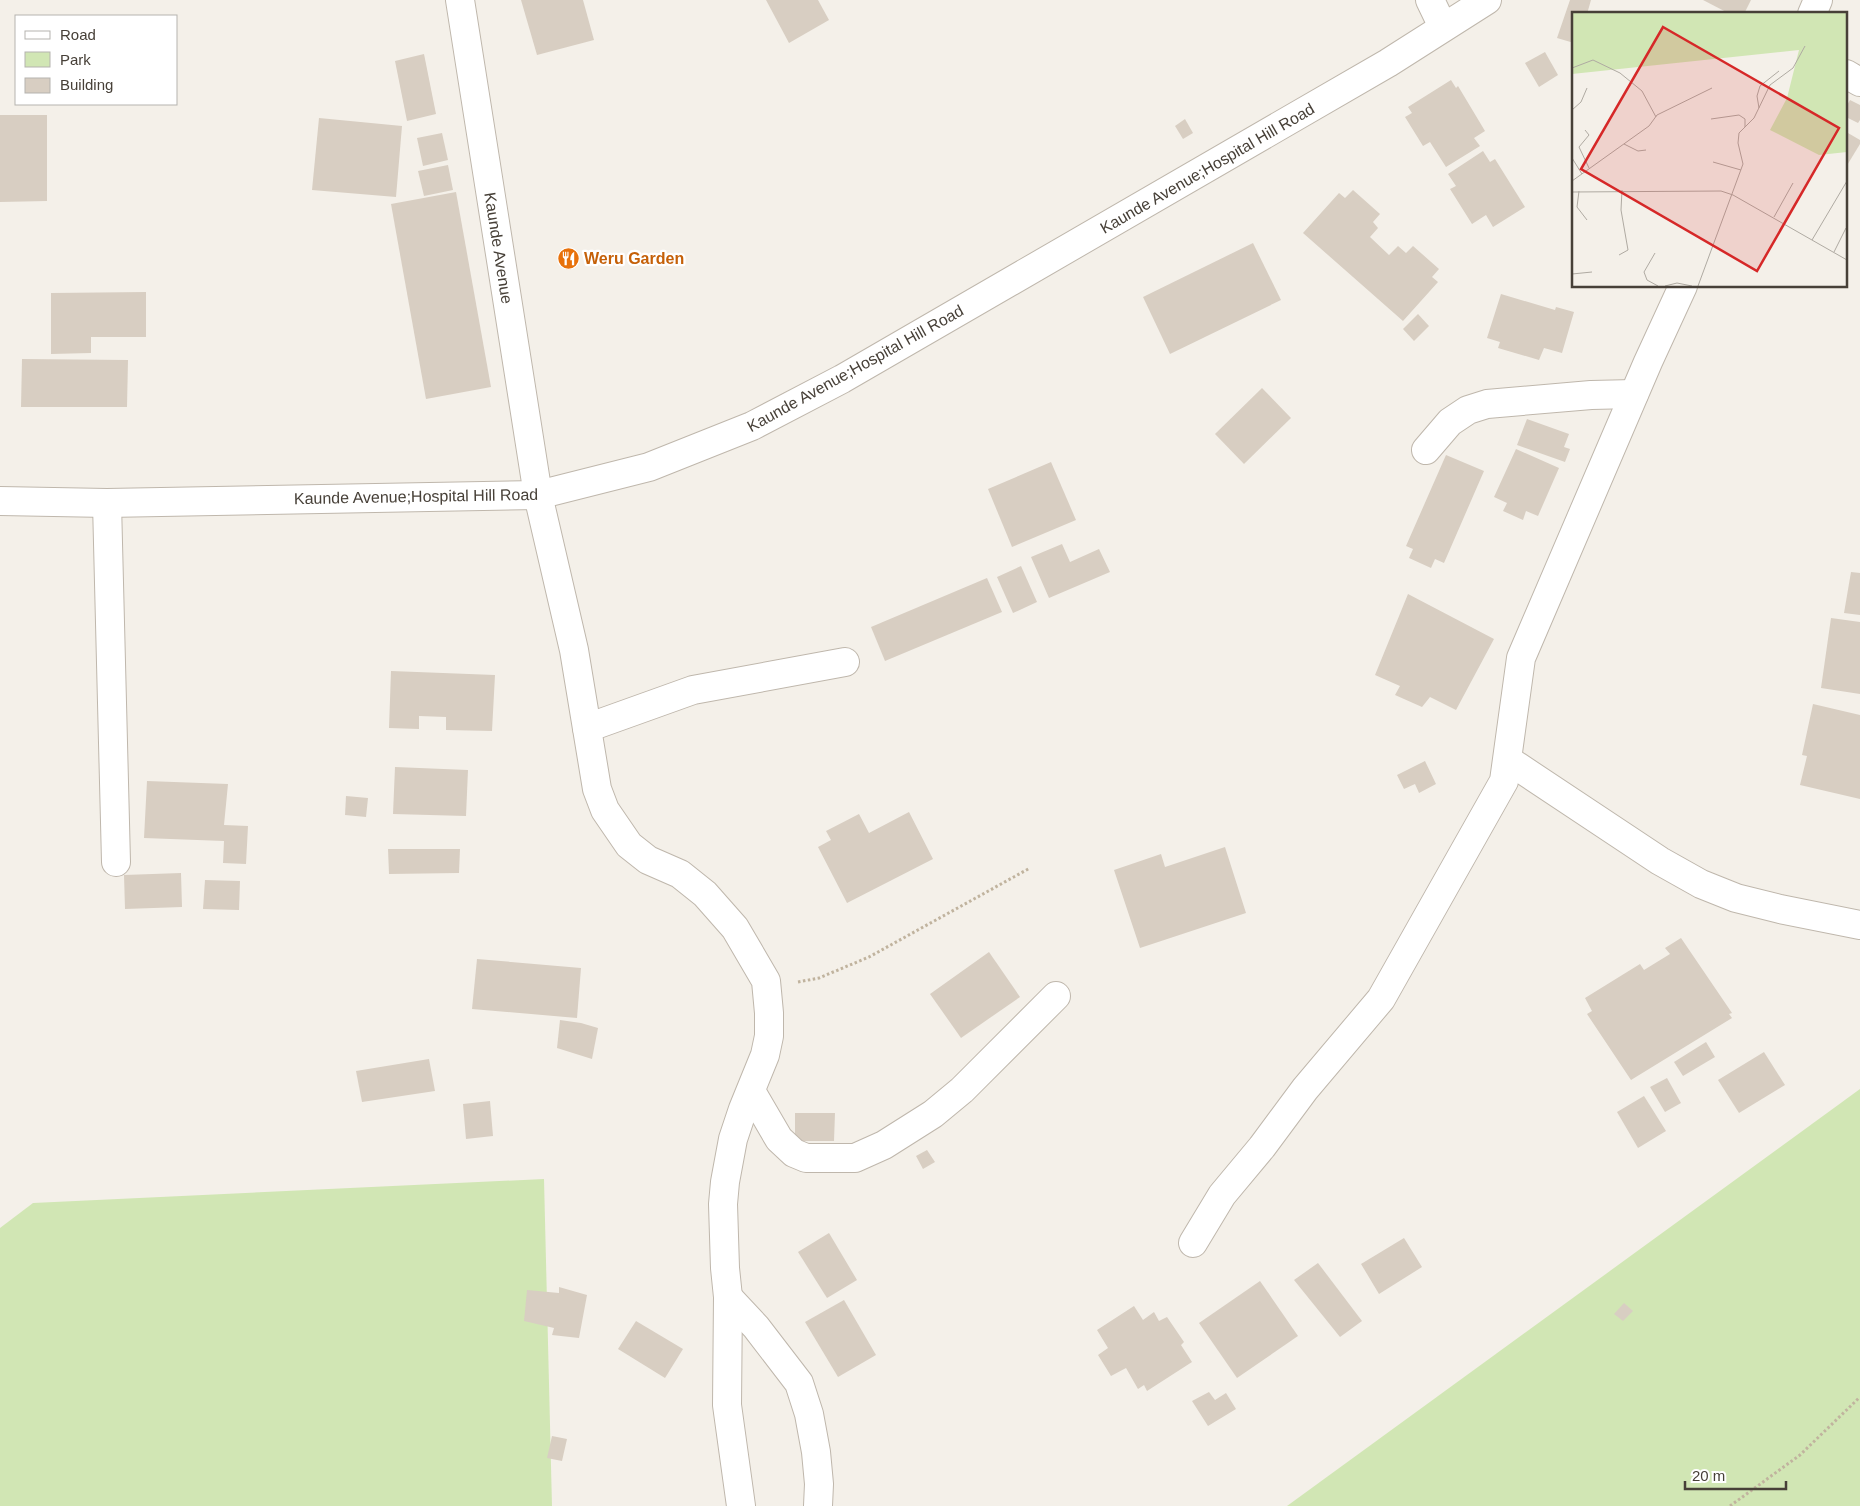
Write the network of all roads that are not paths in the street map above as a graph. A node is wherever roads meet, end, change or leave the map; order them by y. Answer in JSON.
{"nodes":[{"id":1,"x":460,"y":0,"type":"edge"},
{"id":2,"x":1430,"y":0,"type":"edge"},
{"id":3,"x":1487,"y":0,"type":"edge"},
{"id":4,"x":1818,"y":0,"type":"edge"},
{"id":5,"x":1813,"y":12,"type":"edge"},
{"id":6,"x":1443,"y":27,"type":"junction"},
{"id":7,"x":1848,"y":75,"type":"edge"},
{"id":8,"x":1860,"y":82,"type":"edge"},
{"id":9,"x":1682,"y":288,"type":"edge"},
{"id":10,"x":1634,"y":394,"type":"junction"},
{"id":11,"x":1426,"y":450,"type":"dead end"},
{"id":12,"x":538,"y":495,"type":"junction"},
{"id":13,"x":0,"y":501,"type":"edge"},
{"id":14,"x":107,"y":503,"type":"junction"},
{"id":15,"x":845,"y":662,"type":"dead end"},
{"id":16,"x":587,"y":728,"type":"junction"},
{"id":17,"x":1508,"y":760,"type":"junction"},
{"id":18,"x":116,"y":862,"type":"dead end"},
{"id":19,"x":1860,"y":925,"type":"edge"},
{"id":20,"x":1056,"y":996,"type":"dead end"},
{"id":21,"x":751,"y":1091,"type":"junction"},
{"id":22,"x":1193,"y":1243,"type":"dead end"},
{"id":23,"x":728,"y":1297,"type":"junction"},
{"id":24,"x":741,"y":1506,"type":"edge"},
{"id":25,"x":818,"y":1506,"type":"edge"}],
"edges":[{"from":1,"to":12,"type":"street","name":"Kaunde Avenue"},
{"from":2,"to":6,"type":"street"},
{"from":3,"to":6,"type":"street","name":"Kaunde Avenue;Hospital Hill Road"},
{"from":4,"to":5,"type":"street"},
{"from":6,"to":12,"type":"street","name":"Kaunde Avenue;Hospital Hill Road"},
{"from":7,"to":8,"type":"street"},
{"from":9,"to":10,"type":"street"},
{"from":10,"to":11,"type":"street"},
{"from":10,"to":17,"type":"street"},
{"from":12,"to":14,"type":"street","name":"Kaunde Avenue;Hospital Hill Road"},
{"from":12,"to":16,"type":"street","name":"Kaunde Avenue"},
{"from":13,"to":14,"type":"street","name":"Kaunde Avenue;Hospital Hill Road"},
{"from":14,"to":18,"type":"street"},
{"from":15,"to":16,"type":"street"},
{"from":16,"to":21,"type":"street","name":"Kaunde Avenue"},
{"from":17,"to":19,"type":"street"},
{"from":17,"to":22,"type":"street"},
{"from":20,"to":21,"type":"street"},
{"from":21,"to":23,"type":"street"},
{"from":23,"to":24,"type":"street"},
{"from":23,"to":25,"type":"street"}]}
